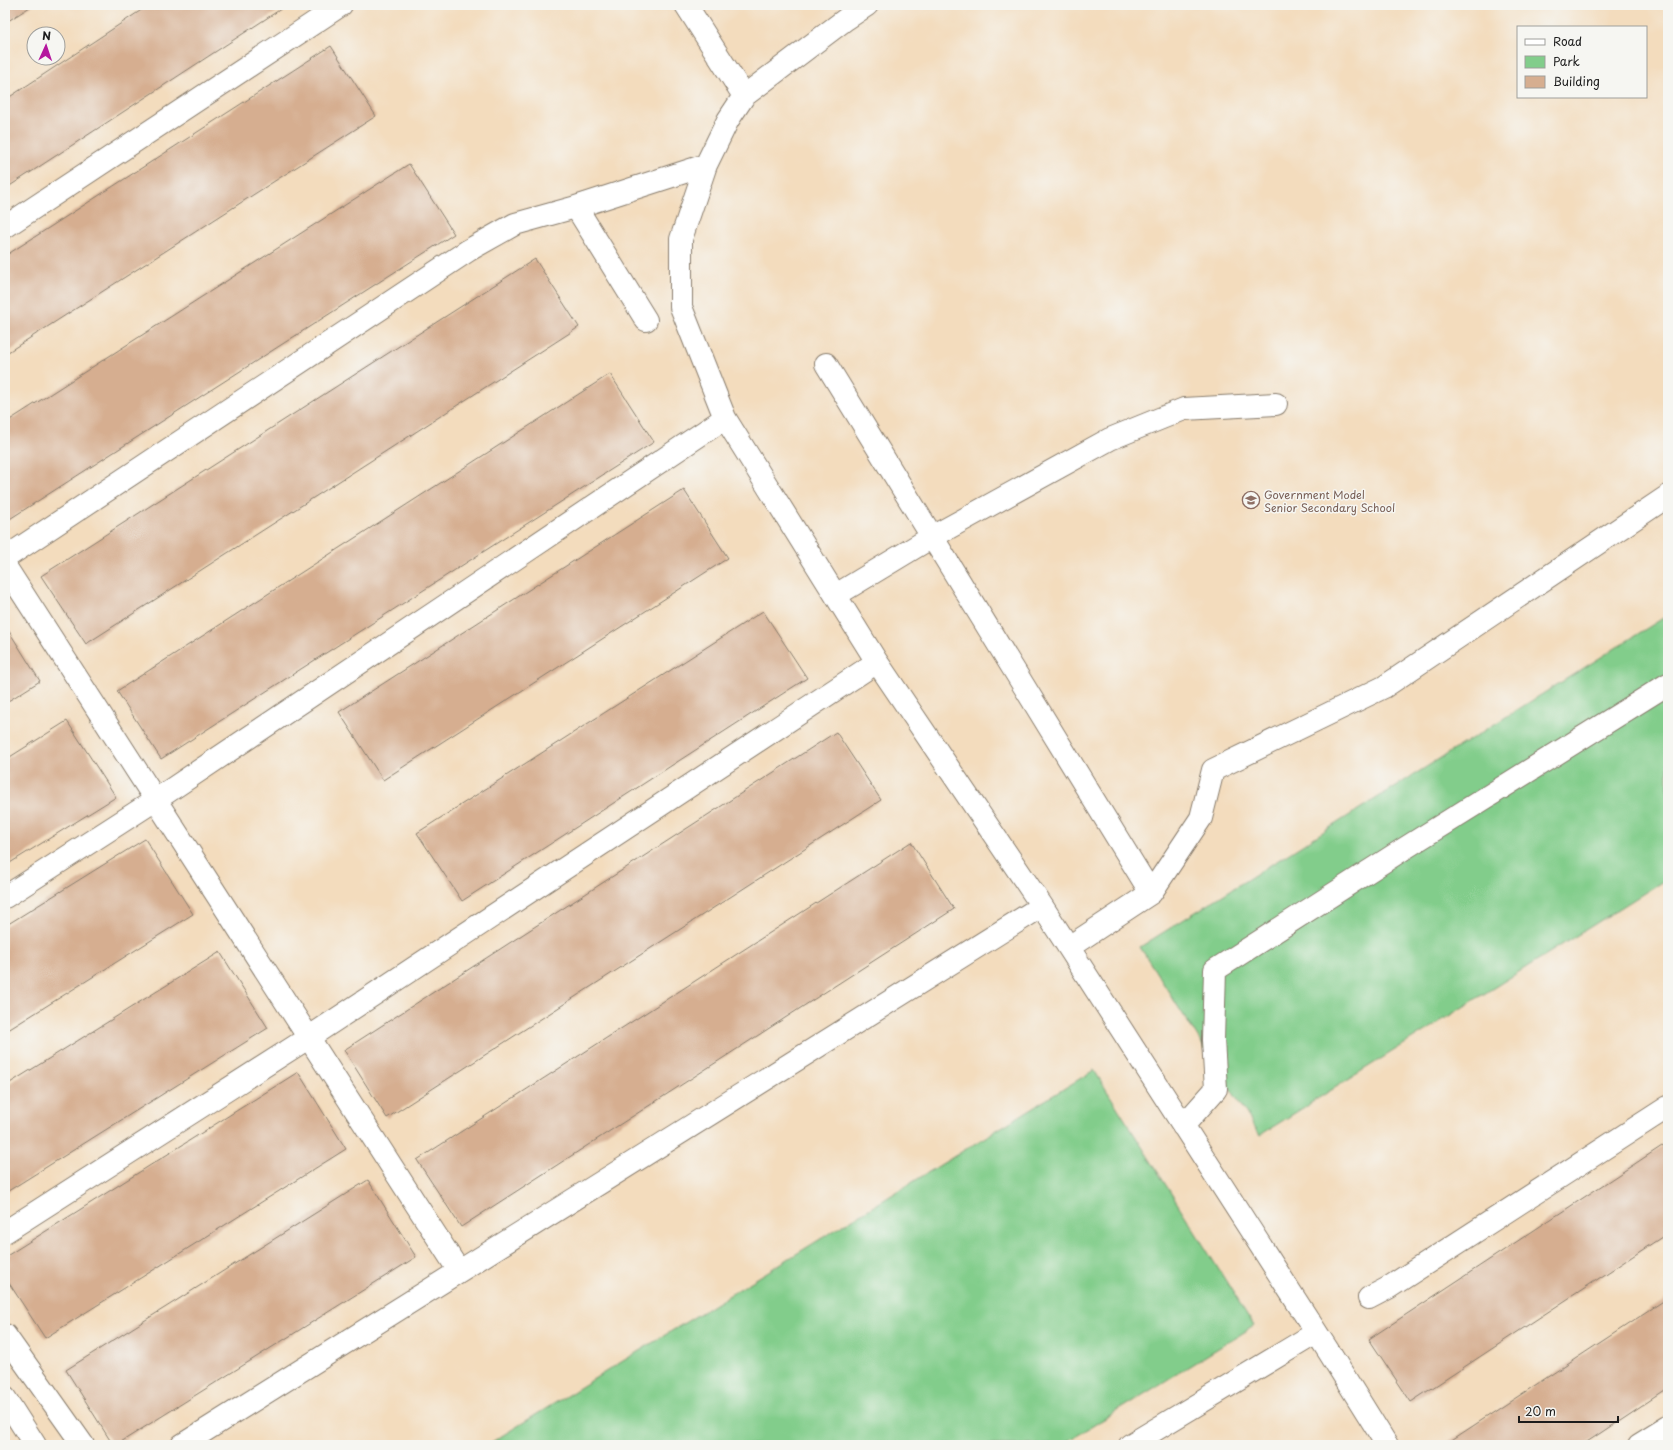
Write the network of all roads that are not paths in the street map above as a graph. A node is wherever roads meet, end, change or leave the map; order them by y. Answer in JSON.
{"nodes":[{"id":1,"x":341,"y":5,"type":"edge"},
{"id":2,"x":686,"y":5,"type":"edge"},
{"id":3,"x":867,"y":5,"type":"edge"},
{"id":4,"x":744,"y":96,"type":"junction"},
{"id":5,"x":706,"y":165,"type":"junction"},
{"id":6,"x":576,"y":207,"type":"junction"},
{"id":7,"x":5,"y":227,"type":"edge"},
{"id":8,"x":646,"y":320,"type":"dead end"},
{"id":9,"x":826,"y":364,"type":"dead end"},
{"id":10,"x":1276,"y":404,"type":"dead end"},
{"id":11,"x":725,"y":418,"type":"junction"},
{"id":12,"x":1668,"y":496,"type":"edge"},
{"id":13,"x":932,"y":538,"type":"junction"},
{"id":14,"x":5,"y":558,"type":"edge"},
{"id":15,"x":5,"y":566,"type":"edge"},
{"id":16,"x":836,"y":595,"type":"junction"},
{"id":17,"x":878,"y":662,"type":"junction"},
{"id":18,"x":1668,"y":684,"type":"edge"},
{"id":19,"x":157,"y":799,"type":"junction"},
{"id":20,"x":1151,"y":893,"type":"junction"},
{"id":21,"x":5,"y":897,"type":"edge"},
{"id":22,"x":1042,"y":906,"type":"junction"},
{"id":23,"x":1069,"y":947,"type":"junction"},
{"id":24,"x":308,"y":1038,"type":"junction"},
{"id":25,"x":1668,"y":1107,"type":"edge"},
{"id":26,"x":1184,"y":1126,"type":"junction"},
{"id":27,"x":5,"y":1232,"type":"edge"},
{"id":28,"x":459,"y":1271,"type":"junction"},
{"id":29,"x":1369,"y":1298,"type":"dead end"},
{"id":30,"x":1316,"y":1333,"type":"junction"},
{"id":31,"x":5,"y":1335,"type":"edge"},
{"id":32,"x":5,"y":1398,"type":"edge"},
{"id":33,"x":1668,"y":1427,"type":"edge"},
{"id":34,"x":35,"y":1445,"type":"edge"},
{"id":35,"x":83,"y":1445,"type":"edge"},
{"id":36,"x":182,"y":1445,"type":"edge"},
{"id":37,"x":1130,"y":1445,"type":"edge"},
{"id":38,"x":1387,"y":1445,"type":"edge"},
{"id":39,"x":1639,"y":1445,"type":"edge"}],
"edges":[{"from":1,"to":7,"type":"street"},
{"from":2,"to":4,"type":"street"},
{"from":3,"to":4,"type":"street"},
{"from":4,"to":5,"type":"street"},
{"from":5,"to":6,"type":"street"},
{"from":5,"to":11,"type":"street"},
{"from":6,"to":8,"type":"street"},
{"from":6,"to":14,"type":"street"},
{"from":9,"to":13,"type":"street"},
{"from":10,"to":13,"type":"street"},
{"from":11,"to":16,"type":"street"},
{"from":11,"to":19,"type":"street"},
{"from":12,"to":20,"type":"street"},
{"from":13,"to":16,"type":"street"},
{"from":13,"to":20,"type":"street"},
{"from":15,"to":19,"type":"street"},
{"from":16,"to":17,"type":"street"},
{"from":17,"to":22,"type":"street"},
{"from":17,"to":24,"type":"street"},
{"from":18,"to":26,"type":"street"},
{"from":19,"to":21,"type":"street"},
{"from":19,"to":24,"type":"street"},
{"from":20,"to":23,"type":"street"},
{"from":22,"to":23,"type":"street"},
{"from":22,"to":28,"type":"street"},
{"from":23,"to":26,"type":"street"},
{"from":24,"to":27,"type":"street"},
{"from":24,"to":28,"type":"street"},
{"from":25,"to":29,"type":"street"},
{"from":26,"to":30,"type":"street"},
{"from":28,"to":36,"type":"street"},
{"from":30,"to":37,"type":"street"},
{"from":30,"to":38,"type":"street"},
{"from":31,"to":35,"type":"street"},
{"from":32,"to":34,"type":"street"},
{"from":33,"to":39,"type":"street"}]}
